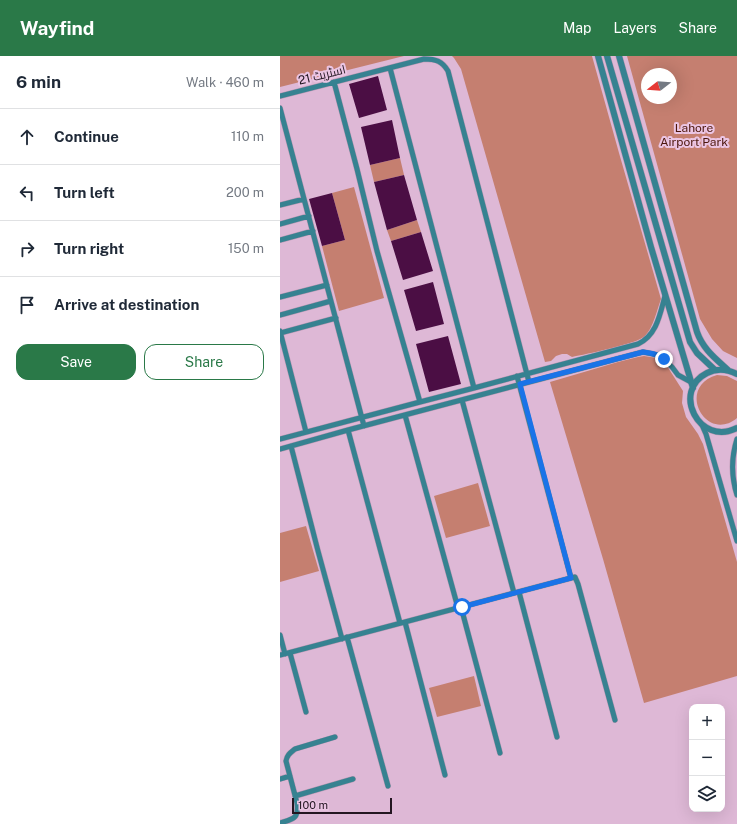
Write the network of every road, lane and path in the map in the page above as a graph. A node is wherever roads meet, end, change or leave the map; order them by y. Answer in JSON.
{"nodes":[{"id":1,"x":598,"y":56,"type":"edge"},
{"id":2,"x":608,"y":56,"type":"edge"},
{"id":3,"x":619,"y":56,"type":"edge"},
{"id":4,"x":390,"y":68,"type":"junction"},
{"id":5,"x":334,"y":82,"type":"junction"},
{"id":6,"x":280,"y":96,"type":"edge"},
{"id":7,"x":280,"y":108,"type":"edge"},
{"id":8,"x":304,"y":199,"type":"junction"},
{"id":9,"x":280,"y":205,"type":"edge"},
{"id":10,"x":309,"y":216,"type":"junction"},
{"id":11,"x":280,"y":224,"type":"edge"},
{"id":12,"x":313,"y":231,"type":"junction"},
{"id":13,"x":280,"y":240,"type":"edge"},
{"id":14,"x":327,"y":285,"type":"junction"},
{"id":15,"x":665,"y":296,"type":"junction"},
{"id":16,"x":280,"y":297,"type":"edge"},
{"id":17,"x":331,"y":302,"type":"junction"},
{"id":18,"x":280,"y":315,"type":"edge"},
{"id":19,"x":336,"y":318,"type":"junction"},
{"id":20,"x":280,"y":332,"type":"edge"},
{"id":21,"x":715,"y":370,"type":"junction"},
{"id":22,"x":728,"y":370,"type":"junction"},
{"id":23,"x":527,"y":374,"type":"junction"},
{"id":24,"x":737,"y":374,"type":"edge"},
{"id":25,"x":517,"y":376,"type":"junction"},
{"id":26,"x":530,"y":382,"type":"junction"},
{"id":27,"x":520,"y":384,"type":"junction"},
{"id":28,"x":692,"y":385,"type":"junction"},
{"id":29,"x":474,"y":388,"type":"junction"},
{"id":30,"x":462,"y":400,"type":"junction"},
{"id":31,"x":420,"y":402,"type":"junction"},
{"id":32,"x":405,"y":415,"type":"junction"},
{"id":33,"x":362,"y":418,"type":"junction"},
{"id":34,"x":702,"y":425,"type":"junction"},
{"id":35,"x":364,"y":426,"type":"junction"},
{"id":36,"x":737,"y":428,"type":"edge"},
{"id":37,"x":348,"y":430,"type":"junction"},
{"id":38,"x":306,"y":432,"type":"junction"},
{"id":39,"x":280,"y":439,"type":"edge"},
{"id":40,"x":737,"y":439,"type":"edge"},
{"id":41,"x":292,"y":446,"type":"junction"},
{"id":42,"x":280,"y":449,"type":"edge"},
{"id":43,"x":737,"y":496,"type":"edge"},
{"id":44,"x":737,"y":541,"type":"edge"},
{"id":45,"x":571,"y":578,"type":"junction"},
{"id":46,"x":516,"y":592,"type":"junction"},
{"id":47,"x":460,"y":607,"type":"junction"},
{"id":48,"x":402,"y":623,"type":"junction"},
{"id":49,"x":280,"y":634,"type":"edge"},
{"id":50,"x":345,"y":638,"type":"junction"},
{"id":51,"x":285,"y":654,"type":"edge"},
{"id":52,"x":306,"y":712,"type":"dead end"},
{"id":53,"x":615,"y":720,"type":"dead end"},
{"id":54,"x":335,"y":737,"type":"dead end"},
{"id":55,"x":558,"y":737,"type":"dead end"},
{"id":56,"x":500,"y":753,"type":"dead end"},
{"id":57,"x":445,"y":775,"type":"dead end"},
{"id":58,"x":290,"y":776,"type":"junction"},
{"id":59,"x":280,"y":779,"type":"edge"},
{"id":60,"x":353,"y":779,"type":"dead end"},
{"id":61,"x":388,"y":786,"type":"dead end"},
{"id":62,"x":295,"y":796,"type":"junction"},
{"id":63,"x":280,"y":823,"type":"edge"}],
"edges":[{"from":1,"to":15,"type":"street"},
{"from":2,"to":21,"type":"street"},
{"from":3,"to":22,"type":"street"},
{"from":4,"to":5,"type":"street","name":"اسٹریٹ 21"},
{"from":4,"to":23,"type":"street","name":"اسٹریٹ 21"},
{"from":4,"to":29,"type":"street"},
{"from":5,"to":6,"type":"street","name":"اسٹریٹ 21"},
{"from":5,"to":31,"type":"street"},
{"from":7,"to":8,"type":"street"},
{"from":8,"to":9,"type":"street"},
{"from":8,"to":10,"type":"street"},
{"from":10,"to":11,"type":"street"},
{"from":10,"to":12,"type":"street"},
{"from":12,"to":13,"type":"street"},
{"from":12,"to":14,"type":"street"},
{"from":14,"to":16,"type":"street"},
{"from":14,"to":17,"type":"street"},
{"from":15,"to":23,"type":"street"},
{"from":15,"to":28,"type":"street"},
{"from":17,"to":18,"type":"street"},
{"from":17,"to":19,"type":"street"},
{"from":19,"to":20,"type":"street"},
{"from":19,"to":33,"type":"street"},
{"from":20,"to":38,"type":"street"},
{"from":21,"to":22,"type":"street"},
{"from":21,"to":28,"type":"street"},
{"from":22,"to":24,"type":"street"},
{"from":23,"to":25,"type":"street"},
{"from":23,"to":26,"type":"street"},
{"from":25,"to":27,"type":"street"},
{"from":25,"to":29,"type":"street"},
{"from":26,"to":27,"type":"street"},
{"from":26,"to":28,"type":"street"},
{"from":27,"to":30,"type":"street"},
{"from":27,"to":45,"type":"street"},
{"from":28,"to":34,"type":"street"},
{"from":29,"to":31,"type":"street"},
{"from":30,"to":32,"type":"street"},
{"from":30,"to":46,"type":"street"},
{"from":31,"to":33,"type":"street"},
{"from":32,"to":35,"type":"street"},
{"from":32,"to":47,"type":"street"},
{"from":33,"to":35,"type":"street"},
{"from":33,"to":38,"type":"street"},
{"from":34,"to":36,"type":"street"},
{"from":34,"to":44,"type":"street"},
{"from":35,"to":37,"type":"street"},
{"from":37,"to":41,"type":"street"},
{"from":37,"to":48,"type":"street"},
{"from":38,"to":39,"type":"street"},
{"from":40,"to":43,"type":"street"},
{"from":41,"to":42,"type":"street"},
{"from":41,"to":50,"type":"street"},
{"from":45,"to":46,"type":"street"},
{"from":45,"to":53,"type":"street"},
{"from":46,"to":47,"type":"street"},
{"from":46,"to":55,"type":"street"},
{"from":47,"to":48,"type":"street"},
{"from":47,"to":56,"type":"street"},
{"from":48,"to":50,"type":"street"},
{"from":48,"to":57,"type":"street"},
{"from":49,"to":51,"type":"street"},
{"from":50,"to":51,"type":"street"},
{"from":50,"to":61,"type":"street"},
{"from":51,"to":52,"type":"street"},
{"from":54,"to":58,"type":"street"},
{"from":58,"to":59,"type":"street"},
{"from":58,"to":62,"type":"street"},
{"from":60,"to":62,"type":"street"},
{"from":62,"to":63,"type":"street"}]}
